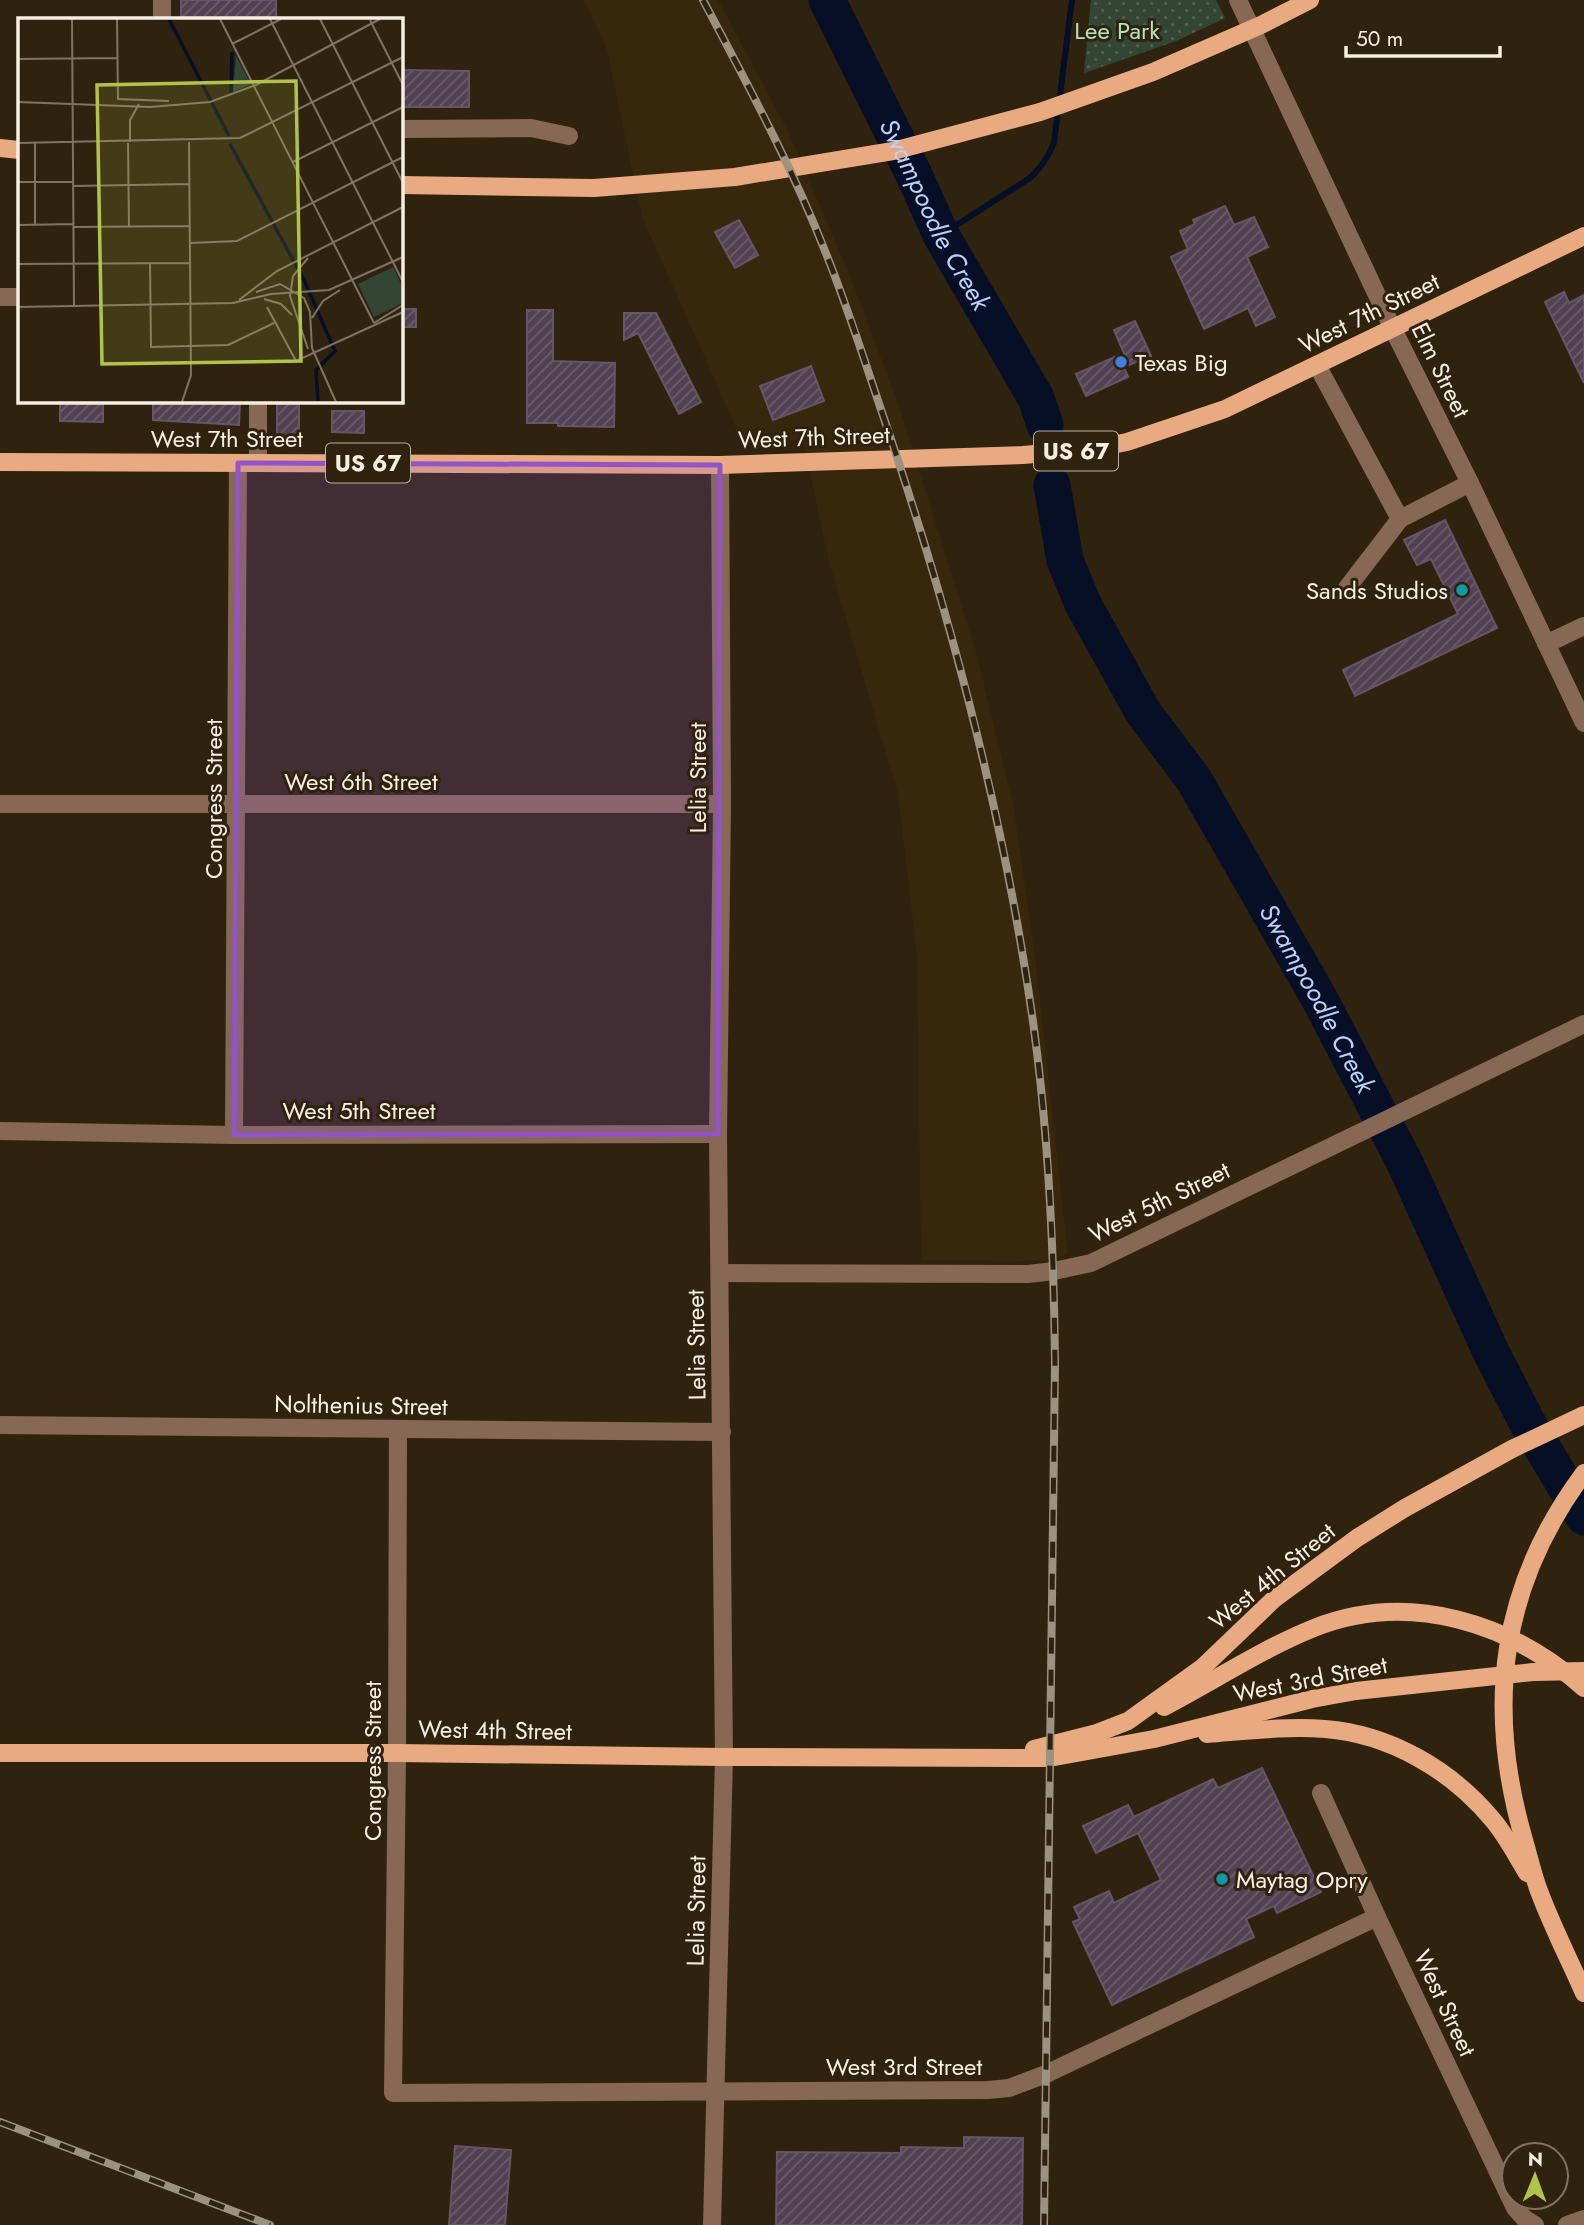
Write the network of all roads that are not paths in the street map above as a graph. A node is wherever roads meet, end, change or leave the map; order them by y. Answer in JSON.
{"nodes":[{"id":1,"x":162,"y":0,"type":"edge"},
{"id":2,"x":1238,"y":0,"type":"edge"},
{"id":3,"x":1310,"y":0,"type":"edge"},
{"id":4,"x":162,"y":18,"type":"edge"},
{"id":5,"x":402,"y":129,"type":"edge"},
{"id":6,"x":569,"y":136,"type":"dead end"},
{"id":7,"x":0,"y":148,"type":"edge"},
{"id":8,"x":18,"y":150,"type":"edge"},
{"id":9,"x":402,"y":185,"type":"edge"},
{"id":10,"x":1584,"y":236,"type":"edge"},
{"id":11,"x":0,"y":297,"type":"edge"},
{"id":12,"x":18,"y":297,"type":"edge"},
{"id":13,"x":1393,"y":328,"type":"junction"},
{"id":14,"x":1317,"y":365,"type":"junction"},
{"id":15,"x":258,"y":402,"type":"edge"},
{"id":16,"x":0,"y":462,"type":"edge"},
{"id":17,"x":239,"y":463,"type":"junction"},
{"id":18,"x":258,"y":463,"type":"junction"},
{"id":19,"x":720,"y":465,"type":"junction"},
{"id":20,"x":1470,"y":483,"type":"junction"},
{"id":21,"x":1400,"y":519,"type":"junction"},
{"id":22,"x":1347,"y":588,"type":"dead end"},
{"id":23,"x":1584,"y":626,"type":"edge"},
{"id":24,"x":1546,"y":644,"type":"junction"},
{"id":25,"x":1584,"y":723,"type":"edge"},
{"id":26,"x":0,"y":804,"type":"edge"},
{"id":27,"x":722,"y":804,"type":"junction"},
{"id":28,"x":237,"y":805,"type":"junction"},
{"id":29,"x":1584,"y":1024,"type":"edge"},
{"id":30,"x":0,"y":1131,"type":"edge"},
{"id":31,"x":719,"y":1134,"type":"junction"},
{"id":32,"x":234,"y":1135,"type":"junction"},
{"id":33,"x":720,"y":1273,"type":"junction"},
{"id":34,"x":1584,"y":1415,"type":"edge"},
{"id":35,"x":0,"y":1425,"type":"edge"},
{"id":36,"x":398,"y":1430,"type":"junction"},
{"id":37,"x":722,"y":1432,"type":"junction"},
{"id":38,"x":1584,"y":1473,"type":"edge"},
{"id":39,"x":1584,"y":1671,"type":"edge"},
{"id":40,"x":1505,"y":1675,"type":"junction"},
{"id":41,"x":1584,"y":1688,"type":"edge"},
{"id":42,"x":1128,"y":1721,"type":"junction"},
{"id":43,"x":1154,"y":1739,"type":"junction"},
{"id":44,"x":397,"y":1753,"type":"junction"},
{"id":45,"x":0,"y":1754,"type":"edge"},
{"id":46,"x":724,"y":1757,"type":"junction"},
{"id":47,"x":989,"y":1758,"type":"junction"},
{"id":48,"x":1049,"y":1758,"type":"joint"},
{"id":49,"x":1321,"y":1793,"type":"dead end"},
{"id":50,"x":1538,"y":1890,"type":"junction"},
{"id":51,"x":1377,"y":1917,"type":"junction"},
{"id":52,"x":1584,"y":1993,"type":"edge"},
{"id":53,"x":716,"y":2091,"type":"junction"},
{"id":54,"x":393,"y":2093,"type":"joint"},
{"id":55,"x":1584,"y":2219,"type":"edge"},
{"id":56,"x":712,"y":2225,"type":"edge"},
{"id":57,"x":1535,"y":2225,"type":"edge"},
{"id":58,"x":1567,"y":2225,"type":"edge"}],
"edges":[{"from":1,"to":4,"type":"street"},
{"from":2,"to":13,"type":"street","name":"Elm Street"},
{"from":3,"to":9,"type":"main road"},
{"from":5,"to":6,"type":"street"},
{"from":7,"to":8,"type":"main road"},
{"from":10,"to":13,"type":"main road","name":"West 7th Street","number":"US 67"},
{"from":11,"to":12,"type":"street"},
{"from":13,"to":14,"type":"main road","name":"West 7th Street","number":"US 67"},
{"from":13,"to":20,"type":"street","name":"Elm Street"},
{"from":14,"to":19,"type":"main road","name":"West 7th Street","number":"US 67"},
{"from":14,"to":21,"type":"street"},
{"from":15,"to":18,"type":"street"},
{"from":16,"to":17,"type":"main road","name":"West 7th Street","number":"US 67"},
{"from":17,"to":18,"type":"main road","name":"West 7th Street","number":"US 67"},
{"from":17,"to":28,"type":"street","name":"Congress Street"},
{"from":18,"to":19,"type":"main road","name":"West 7th Street","number":"US 67"},
{"from":19,"to":27,"type":"street","name":"Lelia Street"},
{"from":20,"to":21,"type":"street"},
{"from":20,"to":24,"type":"street","name":"Elm Street"},
{"from":21,"to":22,"type":"street"},
{"from":23,"to":24,"type":"street"},
{"from":24,"to":25,"type":"street","name":"Elm Street"},
{"from":26,"to":28,"type":"street","name":"West 6th Street"},
{"from":27,"to":28,"type":"street","name":"West 6th Street"},
{"from":27,"to":31,"type":"street","name":"Lelia Street"},
{"from":28,"to":32,"type":"street","name":"Congress Street"},
{"from":29,"to":33,"type":"street","name":"West 5th Street"},
{"from":30,"to":32,"type":"street","name":"West 5th Street"},
{"from":31,"to":32,"type":"street","name":"West 5th Street"},
{"from":31,"to":33,"type":"street","name":"Lelia Street"},
{"from":33,"to":37,"type":"street","name":"Lelia Street"},
{"from":34,"to":42,"type":"main road","name":"West 4th Street"},
{"from":35,"to":36,"type":"street","name":"Nolthenius Street"},
{"from":36,"to":37,"type":"street","name":"Nolthenius Street"},
{"from":36,"to":44,"type":"street","name":"Congress Street"},
{"from":37,"to":46,"type":"street","name":"Lelia Street"},
{"from":38,"to":40,"type":"main road"},
{"from":39,"to":40,"type":"main road","name":"West 3rd Street"},
{"from":40,"to":43,"type":"main road","name":"West 3rd Street"},
{"from":40,"to":50,"type":"main road"},
{"from":41,"to":42,"type":"main road"},
{"from":42,"to":47,"type":"main road","name":"West 4th Street"},
{"from":43,"to":48,"type":"main road","name":"West 3rd Street"},
{"from":43,"to":50,"type":"main road"},
{"from":44,"to":45,"type":"main road","name":"West 4th Street"},
{"from":44,"to":46,"type":"main road","name":"West 4th Street"},
{"from":44,"to":54,"type":"street","name":"Congress Street"},
{"from":46,"to":47,"type":"main road","name":"West 4th Street"},
{"from":46,"to":53,"type":"street","name":"Lelia Street"},
{"from":47,"to":48,"type":"main road","name":"West 4th Street"},
{"from":49,"to":51,"type":"street","name":"West Street"},
{"from":50,"to":52,"type":"main road"},
{"from":51,"to":53,"type":"street","name":"West 3rd Street"},
{"from":51,"to":57,"type":"street","name":"West Street"},
{"from":53,"to":54,"type":"street","name":"West 3rd Street"},
{"from":53,"to":56,"type":"street","name":"Lelia Street"},
{"from":55,"to":58,"type":"street"}]}
